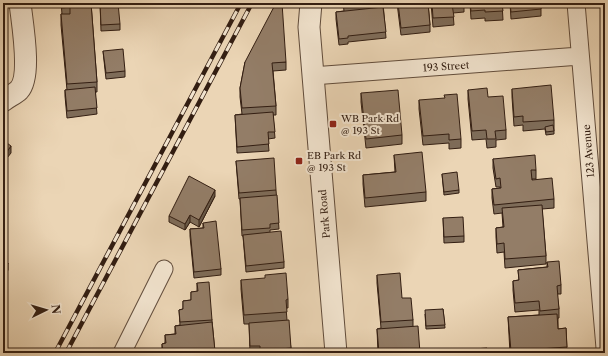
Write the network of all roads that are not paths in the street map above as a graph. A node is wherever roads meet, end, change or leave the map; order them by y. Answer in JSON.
{"nodes":[{"id":1,"x":20,"y":3,"type":"edge"},
{"id":2,"x":311,"y":3,"type":"edge"},
{"id":3,"x":576,"y":3,"type":"edge"},
{"id":4,"x":580,"y":56,"type":"junction"},
{"id":5,"x":312,"y":76,"type":"junction"},
{"id":6,"x":7,"y":98,"type":"edge"},
{"id":7,"x":164,"y":269,"type":"dead end"},
{"id":8,"x":605,"y":348,"type":"edge"},
{"id":9,"x":122,"y":353,"type":"edge"},
{"id":10,"x":336,"y":353,"type":"edge"}],
"edges":[{"from":1,"to":6,"type":"street"},
{"from":2,"to":5,"type":"street","name":"Park Road"},
{"from":3,"to":4,"type":"street","name":"123 Avenue"},
{"from":4,"to":5,"type":"street","name":"193 Street"},
{"from":4,"to":8,"type":"street","name":"123 Avenue"},
{"from":5,"to":10,"type":"street","name":"Park Road"},
{"from":7,"to":9,"type":"street"}]}
